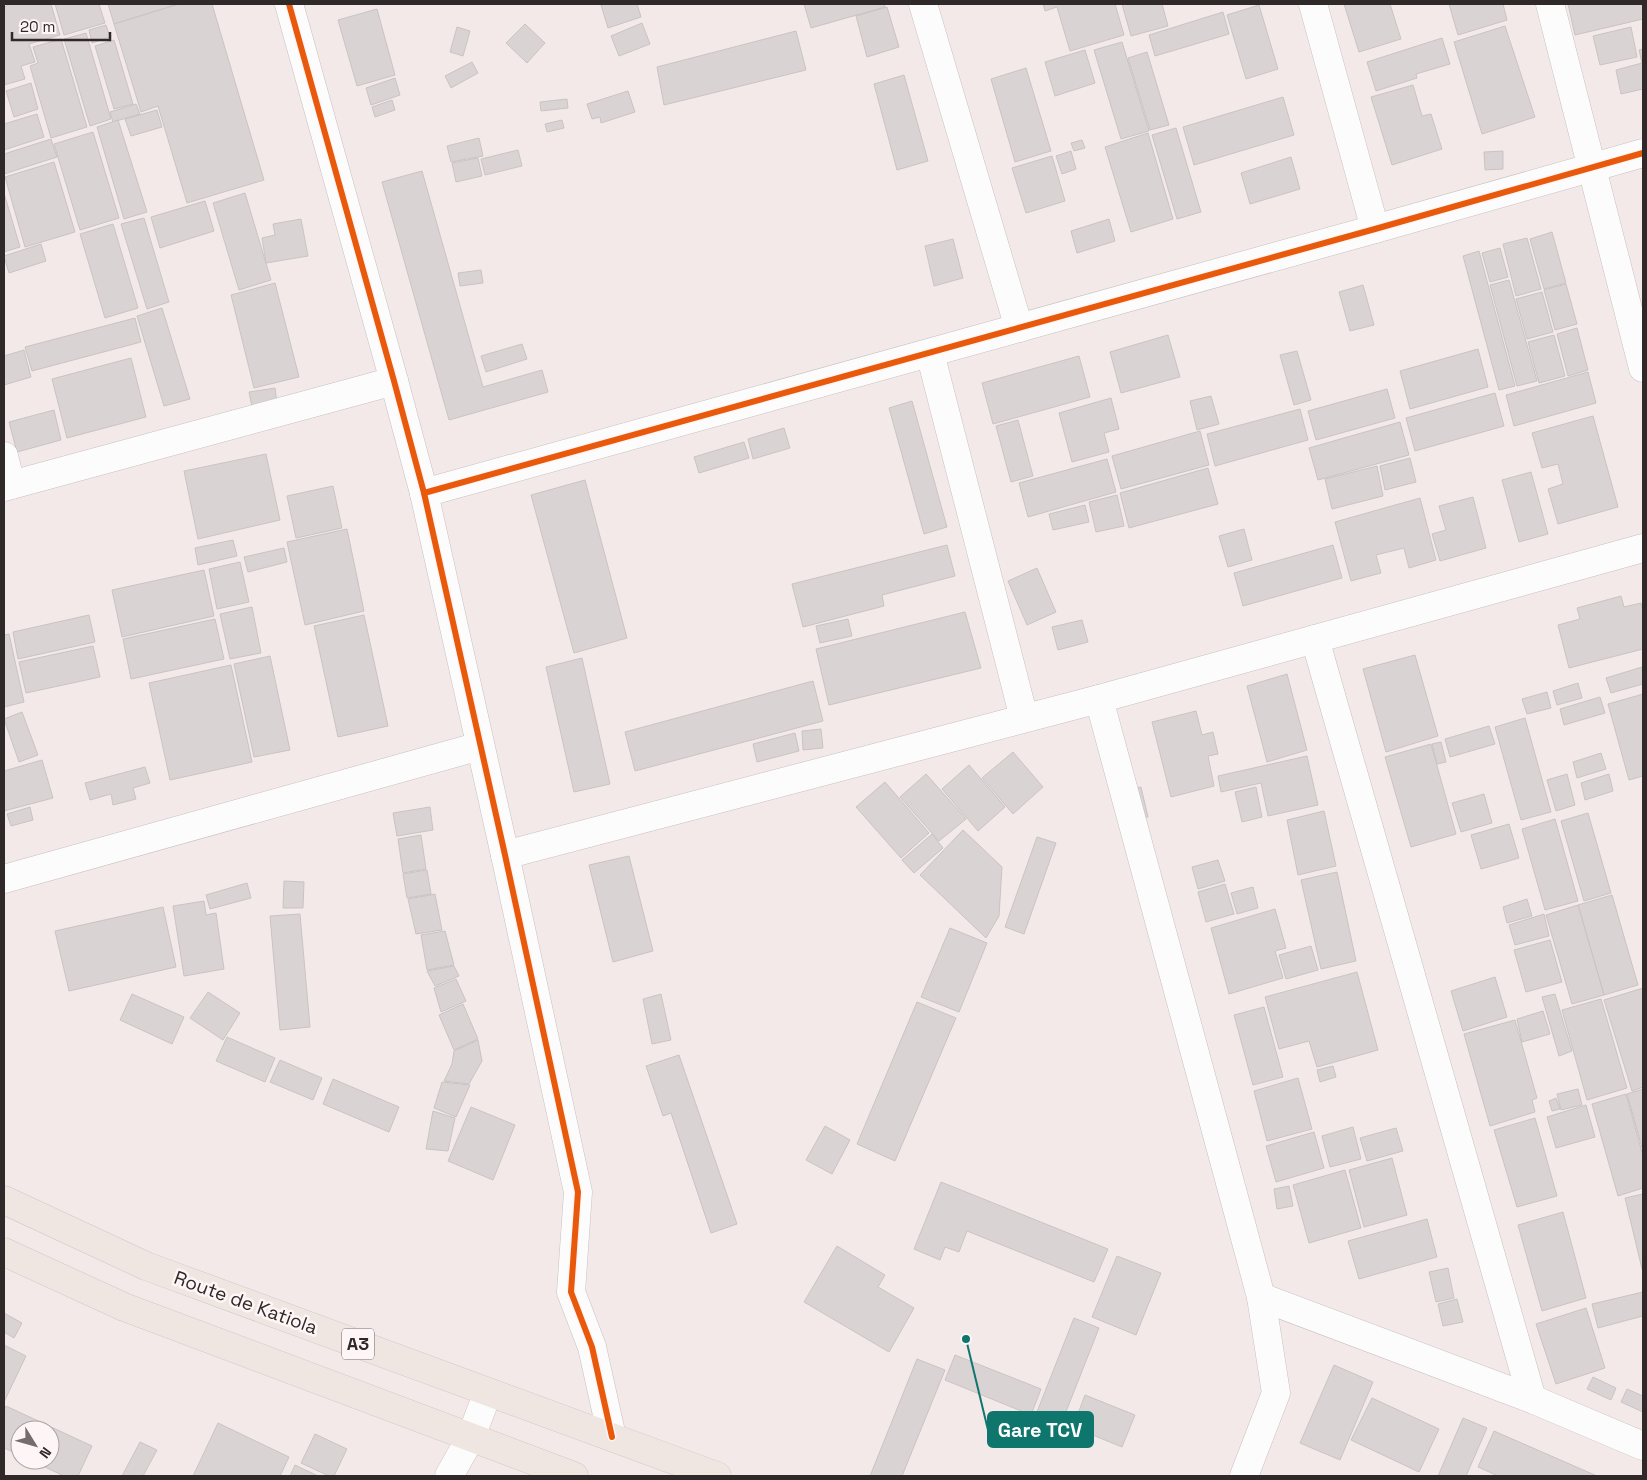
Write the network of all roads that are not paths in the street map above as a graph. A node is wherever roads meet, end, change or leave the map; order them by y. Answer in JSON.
{"nodes":[{"id":1,"x":288,"y":4,"type":"edge"},
{"id":2,"x":922,"y":4,"type":"edge"},
{"id":3,"x":1314,"y":4,"type":"edge"},
{"id":4,"x":1550,"y":4,"type":"edge"},
{"id":5,"x":1643,"y":153,"type":"edge"},
{"id":6,"x":1592,"y":169,"type":"junction"},
{"id":7,"x":1374,"y":229,"type":"junction"},
{"id":8,"x":1018,"y":328,"type":"junction"},
{"id":9,"x":930,"y":353,"type":"junction"},
{"id":10,"x":1643,"y":368,"type":"edge"},
{"id":11,"x":394,"y":381,"type":"junction"},
{"id":12,"x":4,"y":456,"type":"edge"},
{"id":13,"x":8,"y":486,"type":"edge"},
{"id":14,"x":424,"y":493,"type":"junction"},
{"id":15,"x":1643,"y":548,"type":"edge"},
{"id":16,"x":1316,"y":639,"type":"junction"},
{"id":17,"x":1099,"y":699,"type":"junction"},
{"id":18,"x":1024,"y":718,"type":"junction"},
{"id":19,"x":480,"y":746,"type":"junction"},
{"id":20,"x":506,"y":855,"type":"junction"},
{"id":21,"x":4,"y":879,"type":"edge"},
{"id":22,"x":4,"y":1200,"type":"edge"},
{"id":23,"x":4,"y":1252,"type":"edge"},
{"id":24,"x":1261,"y":1297,"type":"junction"},
{"id":25,"x":488,"y":1392,"type":"junction"},
{"id":26,"x":1532,"y":1399,"type":"junction"},
{"id":27,"x":470,"y":1437,"type":"junction"},
{"id":28,"x":612,"y":1437,"type":"junction"},
{"id":29,"x":1643,"y":1446,"type":"edge"},
{"id":30,"x":449,"y":1476,"type":"edge"},
{"id":31,"x":574,"y":1476,"type":"edge"},
{"id":32,"x":717,"y":1476,"type":"edge"},
{"id":33,"x":1244,"y":1476,"type":"edge"}],
"edges":[{"from":1,"to":11,"type":"street"},
{"from":2,"to":8,"type":"street"},
{"from":3,"to":7,"type":"street"},
{"from":4,"to":6,"type":"street"},
{"from":5,"to":6,"type":"street"},
{"from":6,"to":7,"type":"street"},
{"from":6,"to":10,"type":"street"},
{"from":7,"to":8,"type":"street"},
{"from":8,"to":9,"type":"street"},
{"from":9,"to":14,"type":"street"},
{"from":9,"to":18,"type":"street"},
{"from":11,"to":13,"type":"street"},
{"from":11,"to":14,"type":"street"},
{"from":12,"to":13,"type":"street"},
{"from":14,"to":19,"type":"street"},
{"from":15,"to":16,"type":"street"},
{"from":16,"to":17,"type":"street"},
{"from":16,"to":26,"type":"street"},
{"from":17,"to":18,"type":"street"},
{"from":17,"to":24,"type":"street"},
{"from":18,"to":20,"type":"street"},
{"from":19,"to":20,"type":"street"},
{"from":19,"to":21,"type":"street"},
{"from":20,"to":28,"type":"street"},
{"from":22,"to":25,"type":"highway","name":"Route de Katiola","number":"A3"},
{"from":23,"to":27,"type":"highway","number":"A3"},
{"from":24,"to":26,"type":"street"},
{"from":24,"to":33,"type":"street"},
{"from":25,"to":27,"type":"street"},
{"from":25,"to":28,"type":"highway","name":"Route de Katiola","number":"A3"},
{"from":26,"to":29,"type":"street"},
{"from":27,"to":30,"type":"street"},
{"from":27,"to":31,"type":"highway","number":"A3"},
{"from":28,"to":32,"type":"highway","name":"Route de Katiola","number":"A3"}]}
